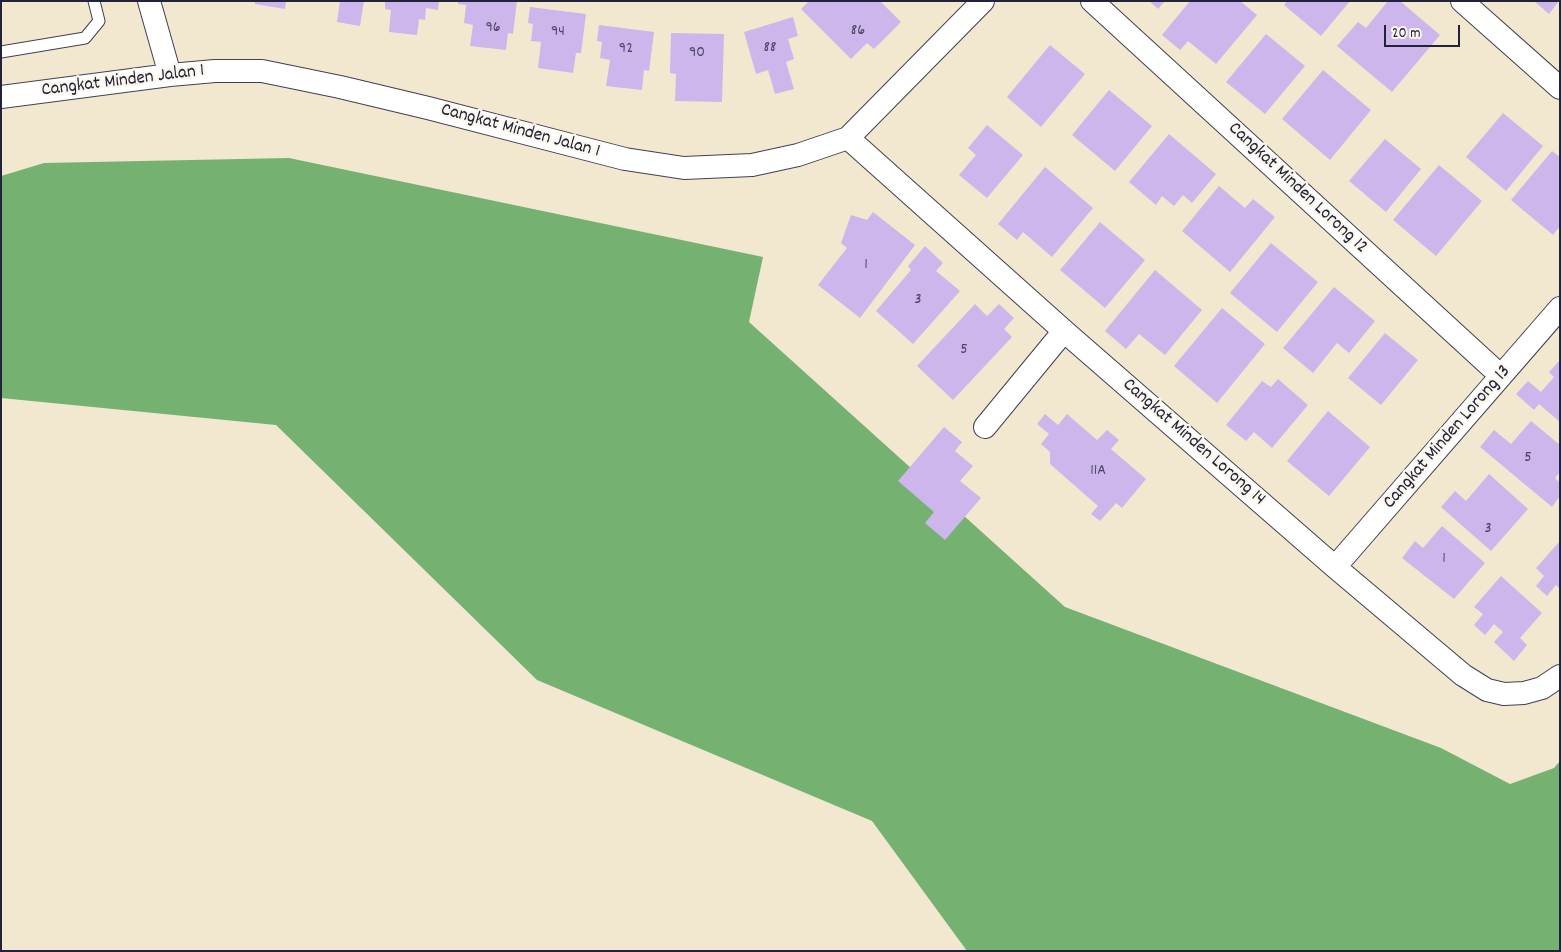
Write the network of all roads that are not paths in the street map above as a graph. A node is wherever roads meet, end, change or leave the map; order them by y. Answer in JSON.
{"nodes":[{"id":1,"x":94,"y":1,"type":"edge"},
{"id":2,"x":149,"y":1,"type":"edge"},
{"id":3,"x":983,"y":1,"type":"edge"},
{"id":4,"x":1092,"y":1,"type":"edge"},
{"id":5,"x":1462,"y":1,"type":"edge"},
{"id":6,"x":1,"y":52,"type":"edge"},
{"id":7,"x":170,"y":75,"type":"junction"},
{"id":8,"x":1560,"y":88,"type":"edge"},
{"id":9,"x":1,"y":97,"type":"edge"},
{"id":10,"x":848,"y":138,"type":"junction"},
{"id":11,"x":1560,"y":308,"type":"edge"},
{"id":12,"x":1064,"y":331,"type":"junction"},
{"id":13,"x":1501,"y":376,"type":"junction"},
{"id":14,"x":985,"y":427,"type":"dead end"},
{"id":15,"x":1335,"y":567,"type":"junction"},
{"id":16,"x":1560,"y":676,"type":"edge"}],
"edges":[{"from":1,"to":6,"type":"lane"},
{"from":2,"to":7,"type":"street"},
{"from":3,"to":10,"type":"street","name":"Cangkat Minden Jalan 1"},
{"from":4,"to":13,"type":"street","name":"Cangkat Minden Lorong 12"},
{"from":5,"to":8,"type":"street"},
{"from":7,"to":9,"type":"street","name":"Cangkat Minden Jalan 1"},
{"from":7,"to":10,"type":"street","name":"Cangkat Minden Jalan 1"},
{"from":10,"to":12,"type":"street","name":"Cangkat Minden Lorong 14"},
{"from":11,"to":13,"type":"street","name":"Cangkat Minden Lorong 13"},
{"from":12,"to":14,"type":"street"},
{"from":12,"to":15,"type":"street","name":"Cangkat Minden Lorong 14"},
{"from":13,"to":15,"type":"street","name":"Cangkat Minden Lorong 13"},
{"from":15,"to":16,"type":"street","name":"Cangkat Minden Lorong 14"}]}
